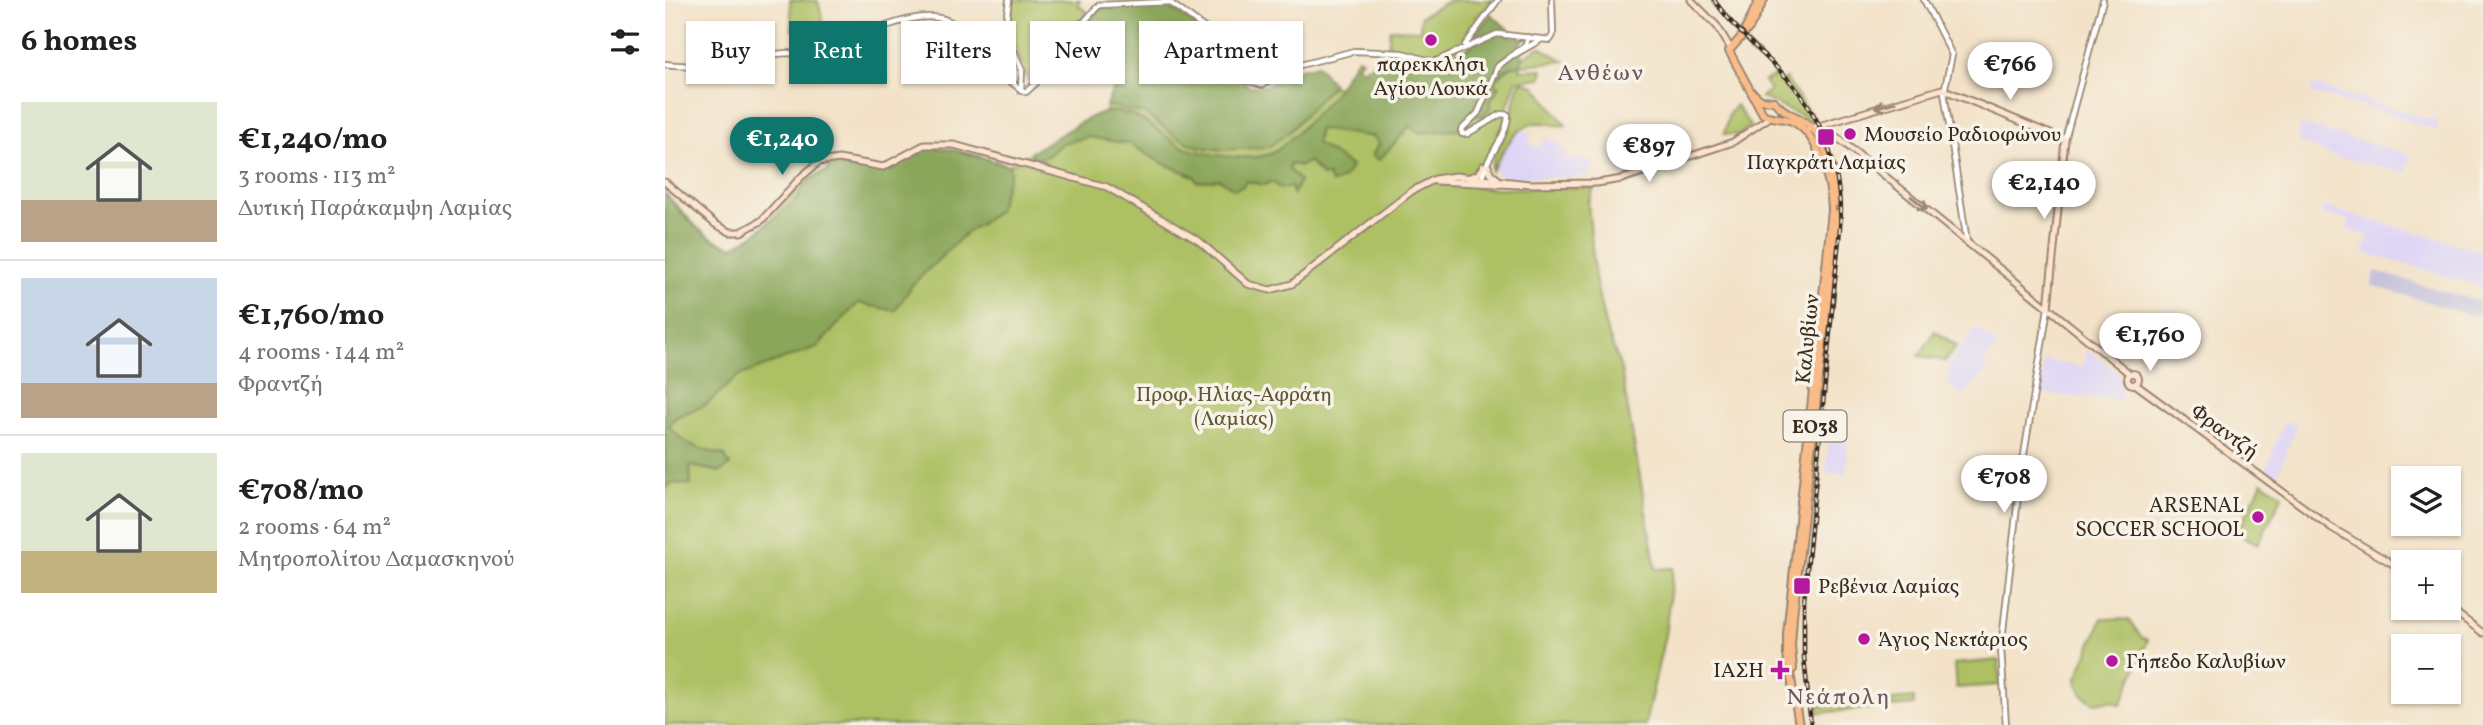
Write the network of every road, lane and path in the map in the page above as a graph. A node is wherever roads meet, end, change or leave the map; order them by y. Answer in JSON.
{"nodes":[{"id":1,"x":1009,"y":0,"type":"edge"},
{"id":2,"x":1498,"y":0,"type":"edge"},
{"id":3,"x":1552,"y":0,"type":"edge"},
{"id":4,"x":1691,"y":0,"type":"edge"},
{"id":5,"x":1762,"y":0,"type":"edge"},
{"id":6,"x":1924,"y":0,"type":"edge"},
{"id":7,"x":2103,"y":0,"type":"edge"},
{"id":8,"x":1529,"y":37,"type":"junction"},
{"id":9,"x":1542,"y":39,"type":"junction"},
{"id":10,"x":1465,"y":46,"type":"junction"},
{"id":11,"x":1531,"y":46,"type":"junction"},
{"id":12,"x":1730,"y":50,"type":"junction"},
{"id":13,"x":1509,"y":57,"type":"junction"},
{"id":14,"x":665,"y":64,"type":"edge"},
{"id":15,"x":1023,"y":83,"type":"junction"},
{"id":16,"x":1034,"y":87,"type":"junction"},
{"id":17,"x":1749,"y":88,"type":"junction"},
{"id":18,"x":1945,"y":89,"type":"junction"},
{"id":19,"x":1021,"y":90,"type":"junction"},
{"id":20,"x":1766,"y":101,"type":"junction"},
{"id":21,"x":1777,"y":105,"type":"junction"},
{"id":22,"x":1761,"y":110,"type":"junction"},
{"id":23,"x":1772,"y":116,"type":"junction"},
{"id":24,"x":1819,"y":126,"type":"junction"},
{"id":25,"x":1803,"y":128,"type":"junction"},
{"id":26,"x":1752,"y":129,"type":"junction"},
{"id":27,"x":1837,"y":138,"type":"junction"},
{"id":28,"x":2065,"y":140,"type":"junction"},
{"id":29,"x":1832,"y":142,"type":"dead end"},
{"id":30,"x":1485,"y":166,"type":"junction"},
{"id":31,"x":1469,"y":177,"type":"junction"},
{"id":32,"x":1504,"y":180,"type":"junction"},
{"id":33,"x":665,"y":181,"type":"edge"},
{"id":34,"x":1429,"y":182,"type":"junction"},
{"id":35,"x":1484,"y":182,"type":"junction"},
{"id":36,"x":1531,"y":184,"type":"junction"},
{"id":37,"x":1968,"y":243,"type":"junction"},
{"id":38,"x":2048,"y":308,"type":"junction"},
{"id":39,"x":2391,"y":563,"type":"edge"},
{"id":40,"x":2461,"y":617,"type":"edge"},
{"id":41,"x":2483,"y":633,"type":"edge"},
{"id":42,"x":1801,"y":725,"type":"edge"},
{"id":43,"x":2006,"y":725,"type":"edge"}],
"edges":[{"from":1,"to":15,"type":"street"},
{"from":2,"to":10,"type":"street"},
{"from":3,"to":9,"type":"street"},
{"from":4,"to":12,"type":"main road"},
{"from":5,"to":12,"type":"main road"},
{"from":6,"to":18,"type":"street"},
{"from":7,"to":28,"type":"street"},
{"from":8,"to":9,"type":"street"},
{"from":8,"to":10,"type":"street"},
{"from":8,"to":11,"type":"street"},
{"from":8,"to":13,"type":"street"},
{"from":9,"to":11,"type":"street"},
{"from":10,"to":16,"type":"street"},
{"from":11,"to":13,"type":"street"},
{"from":12,"to":17,"type":"main road"},
{"from":13,"to":30,"type":"street"},
{"from":14,"to":19,"type":"street"},
{"from":15,"to":16,"type":"street"},
{"from":15,"to":19,"type":"street"},
{"from":16,"to":19,"type":"street"},
{"from":17,"to":20,"type":"main road"},
{"from":17,"to":22,"type":"main road"},
{"from":18,"to":24,"type":"main road","one_way":true},
{"from":18,"to":28,"type":"main road"},
{"from":18,"to":37,"type":"street"},
{"from":20,"to":21,"type":"main road"},
{"from":20,"to":22,"type":"main road"},
{"from":21,"to":23,"type":"main road"},
{"from":21,"to":24,"type":"main road"},
{"from":22,"to":23,"type":"main road"},
{"from":22,"to":26,"type":"main road"},
{"from":23,"to":25,"type":"main road"},
{"from":23,"to":26,"type":"main road"},
{"from":24,"to":25,"type":"main road"},
{"from":24,"to":27,"type":"main road"},
{"from":24,"to":42,"type":"main road","name":"Καλυβίων","number":"ΕΟ38"},
{"from":25,"to":42,"type":"main road","name":"Καλυβίων","number":"ΕΟ38"},
{"from":26,"to":36,"type":"main road"},
{"from":27,"to":29,"type":"main road"},
{"from":27,"to":37,"type":"main road","one_way":true},
{"from":28,"to":38,"type":"main road"},
{"from":30,"to":31,"type":"main road"},
{"from":30,"to":32,"type":"main road"},
{"from":30,"to":35,"type":"street"},
{"from":31,"to":34,"type":"main road"},
{"from":31,"to":35,"type":"main road"},
{"from":32,"to":35,"type":"main road"},
{"from":32,"to":36,"type":"main road"},
{"from":33,"to":34,"type":"main road"},
{"from":34,"to":35,"type":"main road"},
{"from":35,"to":36,"type":"main road"},
{"from":37,"to":38,"type":"main road"},
{"from":38,"to":39,"type":"main road","name":"Φραντζή"},
{"from":38,"to":43,"type":"street"},
{"from":40,"to":41,"type":"main road"}]}
